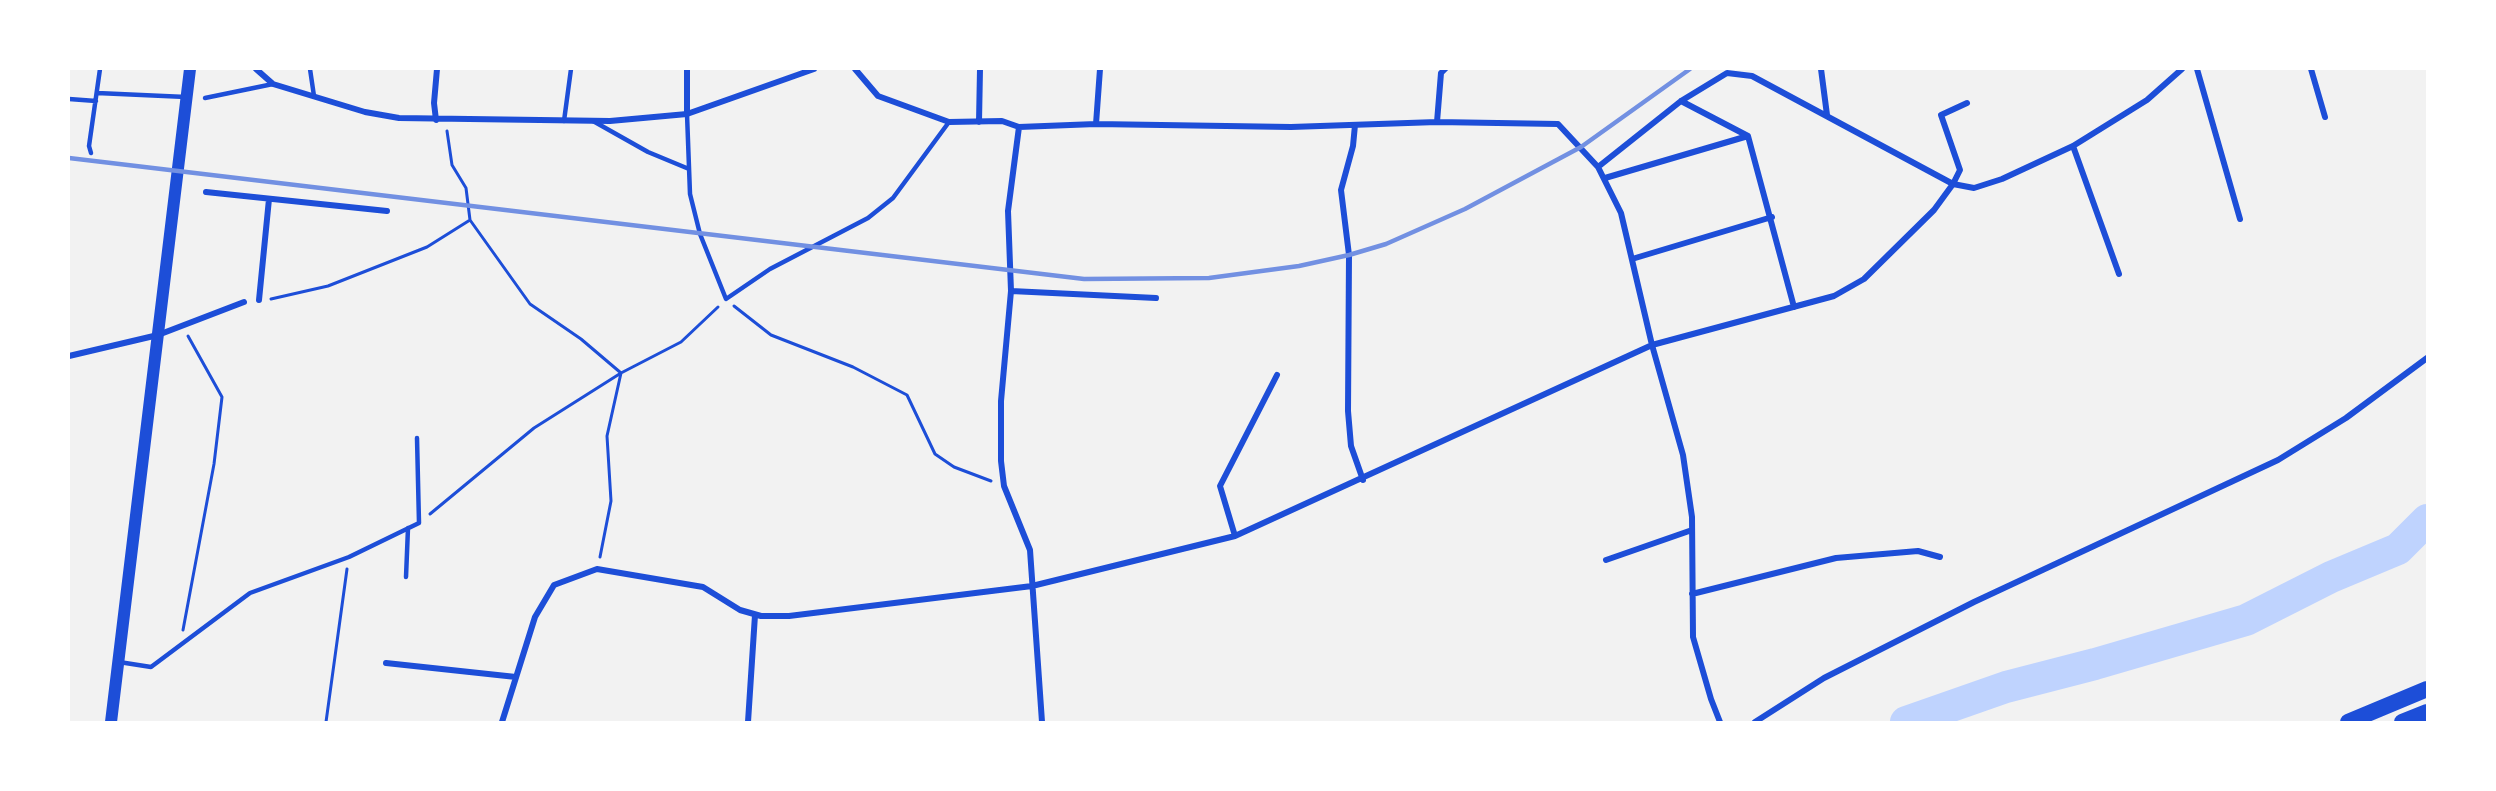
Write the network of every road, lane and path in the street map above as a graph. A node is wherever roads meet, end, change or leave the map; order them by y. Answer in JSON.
{"nodes":[{"id":1,"x":100,"y":69,"type":"edge"},
{"id":2,"x":190,"y":69,"type":"edge"},
{"id":3,"x":256,"y":69,"type":"edge"},
{"id":4,"x":310,"y":69,"type":"edge"},
{"id":5,"x":437,"y":69,"type":"edge"},
{"id":6,"x":571,"y":69,"type":"edge"},
{"id":7,"x":687,"y":69,"type":"edge"},
{"id":8,"x":814,"y":69,"type":"edge"},
{"id":9,"x":855,"y":69,"type":"edge"},
{"id":10,"x":980,"y":69,"type":"edge"},
{"id":11,"x":1100,"y":69,"type":"edge"},
{"id":12,"x":1445,"y":69,"type":"edge"},
{"id":13,"x":1821,"y":69,"type":"edge"},
{"id":14,"x":2182,"y":69,"type":"edge"},
{"id":15,"x":2197,"y":69,"type":"edge"},
{"id":16,"x":2311,"y":69,"type":"edge"},
{"id":17,"x":273,"y":84,"type":"junction"},
{"id":18,"x":97,"y":93,"type":"junction"},
{"id":19,"x":314,"y":96,"type":"junction"},
{"id":20,"x":186,"y":98,"type":"junction"},
{"id":21,"x":205,"y":98,"type":"dead end"},
{"id":22,"x":69,"y":99,"type":"edge"},
{"id":23,"x":96,"y":100,"type":"junction"},
{"id":24,"x":1681,"y":101,"type":"junction"},
{"id":25,"x":1967,"y":103,"type":"dead end"},
{"id":26,"x":687,"y":114,"type":"junction"},
{"id":27,"x":1827,"y":115,"type":"junction"},
{"id":28,"x":2325,"y":117,"type":"dead end"},
{"id":29,"x":436,"y":120,"type":"junction"},
{"id":30,"x":450,"y":120,"type":"junction"},
{"id":31,"x":564,"y":121,"type":"junction"},
{"id":32,"x":592,"y":121,"type":"junction"},
{"id":33,"x":948,"y":122,"type":"junction"},
{"id":34,"x":979,"y":122,"type":"junction"},
{"id":35,"x":1437,"y":122,"type":"junction"},
{"id":36,"x":1096,"y":124,"type":"junction"},
{"id":37,"x":1355,"y":125,"type":"junction"},
{"id":38,"x":1019,"y":127,"type":"junction"},
{"id":39,"x":1748,"y":136,"type":"junction"},
{"id":40,"x":2073,"y":146,"type":"junction"},
{"id":41,"x":92,"y":153,"type":"dead end"},
{"id":42,"x":1598,"y":167,"type":"junction"},
{"id":43,"x":689,"y":169,"type":"junction"},
{"id":44,"x":1605,"y":178,"type":"junction"},
{"id":45,"x":1953,"y":184,"type":"junction"},
{"id":46,"x":206,"y":192,"type":"dead end"},
{"id":47,"x":269,"y":199,"type":"junction"},
{"id":48,"x":387,"y":211,"type":"dead end"},
{"id":49,"x":1772,"y":217,"type":"junction"},
{"id":50,"x":2240,"y":219,"type":"dead end"},
{"id":51,"x":470,"y":220,"type":"junction"},
{"id":52,"x":1632,"y":259,"type":"junction"},
{"id":53,"x":2119,"y":274,"type":"dead end"},
{"id":54,"x":1011,"y":291,"type":"junction"},
{"id":55,"x":1156,"y":298,"type":"dead end"},
{"id":56,"x":726,"y":299,"type":"junction"},
{"id":57,"x":259,"y":300,"type":"joint"},
{"id":58,"x":244,"y":302,"type":"dead end"},
{"id":59,"x":1794,"y":307,"type":"junction"},
{"id":60,"x":182,"y":326,"type":"junction"},
{"id":61,"x":158,"y":335,"type":"junction"},
{"id":62,"x":1652,"y":345,"type":"junction"},
{"id":63,"x":69,"y":356,"type":"edge"},
{"id":64,"x":2427,"y":358,"type":"edge"},
{"id":65,"x":621,"y":373,"type":"junction"},
{"id":66,"x":1277,"y":375,"type":"dead end"},
{"id":67,"x":417,"y":438,"type":"dead end"},
{"id":68,"x":1363,"y":480,"type":"junction"},
{"id":69,"x":1004,"y":486,"type":"junction"},
{"id":70,"x":420,"y":523,"type":"junction"},
{"id":71,"x":408,"y":528,"type":"junction"},
{"id":72,"x":1692,"y":530,"type":"junction"},
{"id":73,"x":1235,"y":536,"type":"junction"},
{"id":74,"x":1940,"y":556,"type":"dead end"},
{"id":75,"x":349,"y":557,"type":"junction"},
{"id":76,"x":1606,"y":560,"type":"dead end"},
{"id":77,"x":597,"y":569,"type":"junction"},
{"id":78,"x":406,"y":577,"type":"dead end"},
{"id":79,"x":1032,"y":586,"type":"junction"},
{"id":80,"x":1692,"y":594,"type":"junction"},
{"id":81,"x":755,"y":615,"type":"junction"},
{"id":82,"x":180,"y":646,"type":"junction"},
{"id":83,"x":119,"y":662,"type":"junction"},
{"id":84,"x":386,"y":663,"type":"dead end"},
{"id":85,"x":516,"y":677,"type":"junction"},
{"id":86,"x":2427,"y":689,"type":"edge"},
{"id":87,"x":2427,"y":712,"type":"edge"},
{"id":88,"x":111,"y":722,"type":"edge"},
{"id":89,"x":327,"y":722,"type":"edge"},
{"id":90,"x":502,"y":722,"type":"edge"},
{"id":91,"x":748,"y":722,"type":"edge"},
{"id":92,"x":1042,"y":722,"type":"edge"},
{"id":93,"x":1720,"y":722,"type":"edge"},
{"id":94,"x":1755,"y":722,"type":"edge"},
{"id":95,"x":2348,"y":722,"type":"edge"},
{"id":96,"x":2402,"y":722,"type":"edge"}],
"edges":[{"from":1,"to":18,"type":"lane"},
{"from":2,"to":20,"type":"main road"},
{"from":3,"to":17,"type":"street"},
{"from":4,"to":19,"type":"lane"},
{"from":5,"to":29,"type":"street"},
{"from":6,"to":31,"type":"lane"},
{"from":7,"to":26,"type":"street"},
{"from":8,"to":26,"type":"street"},
{"from":9,"to":33,"type":"street"},
{"from":10,"to":34,"type":"street"},
{"from":11,"to":36,"type":"street"},
{"from":12,"to":35,"type":"street"},
{"from":13,"to":27,"type":"street"},
{"from":14,"to":40,"type":"street"},
{"from":15,"to":50,"type":"street"},
{"from":16,"to":28,"type":"street"},
{"from":17,"to":19,"type":"street"},
{"from":17,"to":21,"type":"lane"},
{"from":18,"to":20,"type":"lane"},
{"from":18,"to":23,"type":"lane"},
{"from":19,"to":29,"type":"street"},
{"from":20,"to":61,"type":"main road"},
{"from":22,"to":23,"type":"lane"},
{"from":23,"to":41,"type":"lane"},
{"from":24,"to":27,"type":"street"},
{"from":24,"to":39,"type":"street"},
{"from":24,"to":42,"type":"street"},
{"from":25,"to":45,"type":"street"},
{"from":26,"to":32,"type":"street"},
{"from":26,"to":43,"type":"lane"},
{"from":27,"to":45,"type":"street"},
{"from":29,"to":30,"type":"street"},
{"from":30,"to":31,"type":"street"},
{"from":30,"to":51,"type":"path"},
{"from":31,"to":32,"type":"street"},
{"from":32,"to":43,"type":"lane"},
{"from":33,"to":34,"type":"street"},
{"from":33,"to":56,"type":"lane"},
{"from":34,"to":38,"type":"street"},
{"from":35,"to":37,"type":"street"},
{"from":35,"to":42,"type":"street"},
{"from":36,"to":37,"type":"street"},
{"from":36,"to":38,"type":"street"},
{"from":37,"to":68,"type":"street"},
{"from":38,"to":54,"type":"street"},
{"from":39,"to":44,"type":"street"},
{"from":39,"to":49,"type":"street"},
{"from":40,"to":45,"type":"street"},
{"from":40,"to":53,"type":"street"},
{"from":42,"to":44,"type":"street"},
{"from":43,"to":56,"type":"lane"},
{"from":44,"to":52,"type":"street"},
{"from":45,"to":59,"type":"street"},
{"from":46,"to":47,"type":"street"},
{"from":47,"to":48,"type":"street"},
{"from":47,"to":57,"type":"street"},
{"from":49,"to":52,"type":"street"},
{"from":49,"to":59,"type":"street"},
{"from":51,"to":57,"type":"path"},
{"from":51,"to":65,"type":"path"},
{"from":52,"to":62,"type":"street"},
{"from":54,"to":55,"type":"street"},
{"from":54,"to":69,"type":"street"},
{"from":56,"to":65,"type":"path"},
{"from":56,"to":69,"type":"path"},
{"from":58,"to":60,"type":"street"},
{"from":59,"to":62,"type":"street"},
{"from":60,"to":61,"type":"street"},
{"from":60,"to":82,"type":"path"},
{"from":61,"to":63,"type":"street"},
{"from":61,"to":83,"type":"main road"},
{"from":62,"to":68,"type":"street"},
{"from":62,"to":72,"type":"street"},
{"from":64,"to":94,"type":"street"},
{"from":65,"to":70,"type":"path"},
{"from":65,"to":77,"type":"path"},
{"from":66,"to":73,"type":"street"},
{"from":67,"to":70,"type":"lane"},
{"from":68,"to":73,"type":"street"},
{"from":69,"to":79,"type":"street"},
{"from":70,"to":71,"type":"lane"},
{"from":71,"to":75,"type":"lane"},
{"from":71,"to":78,"type":"lane"},
{"from":72,"to":76,"type":"street"},
{"from":72,"to":80,"type":"street"},
{"from":73,"to":79,"type":"street"},
{"from":74,"to":80,"type":"street"},
{"from":75,"to":82,"type":"lane"},
{"from":75,"to":89,"type":"path"},
{"from":77,"to":81,"type":"street"},
{"from":77,"to":85,"type":"street"},
{"from":79,"to":81,"type":"street"},
{"from":79,"to":92,"type":"street"},
{"from":80,"to":93,"type":"street"},
{"from":81,"to":91,"type":"street"},
{"from":82,"to":83,"type":"lane"},
{"from":83,"to":88,"type":"main road"},
{"from":84,"to":85,"type":"street"},
{"from":85,"to":90,"type":"street"},
{"from":86,"to":95,"type":"highway"},
{"from":87,"to":96,"type":"highway"}]}
